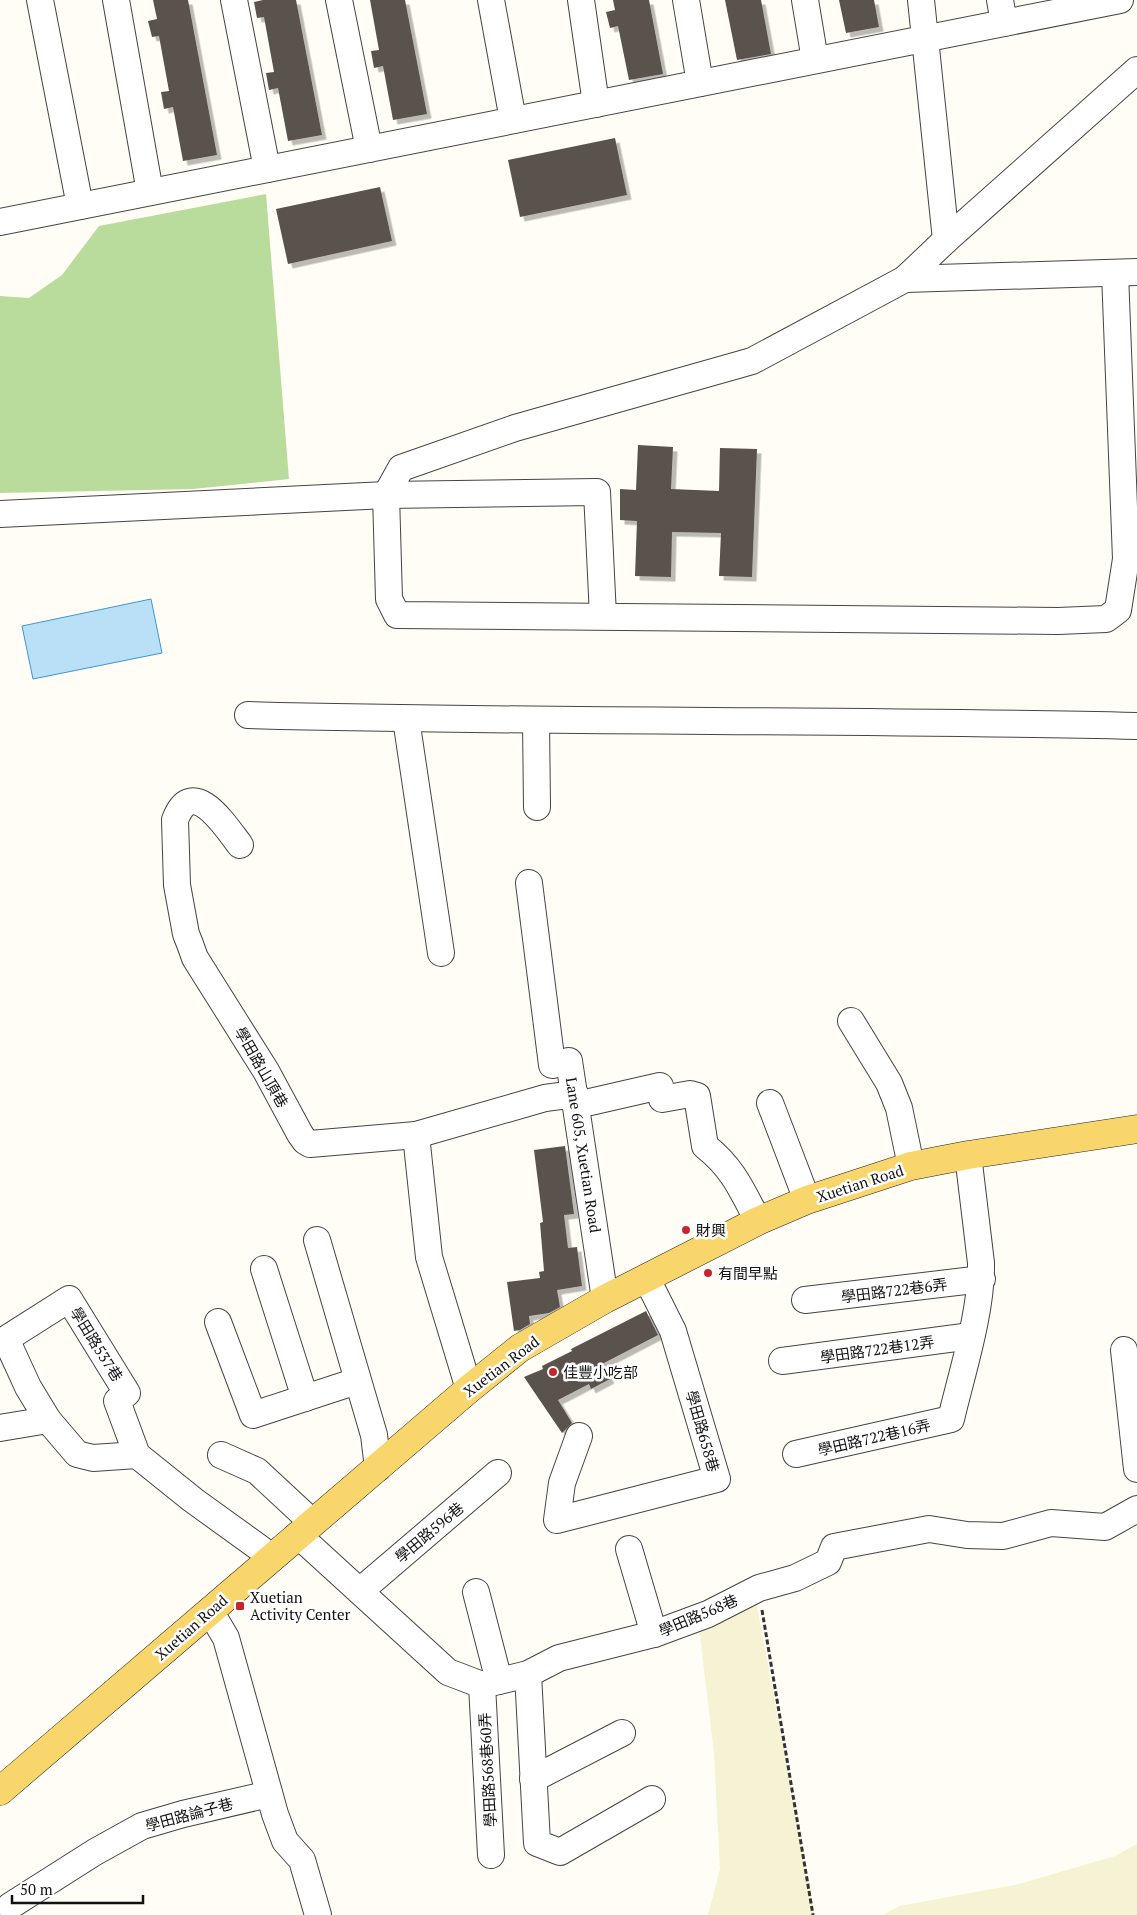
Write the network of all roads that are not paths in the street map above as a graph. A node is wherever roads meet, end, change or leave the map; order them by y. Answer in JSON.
{"nodes":[{"id":1,"x":40,"y":0,"type":"edge"},
{"id":2,"x":116,"y":0,"type":"edge"},
{"id":3,"x":234,"y":0,"type":"edge"},
{"id":4,"x":339,"y":0,"type":"edge"},
{"id":5,"x":492,"y":0,"type":"edge"},
{"id":6,"x":581,"y":0,"type":"edge"},
{"id":7,"x":686,"y":0,"type":"edge"},
{"id":8,"x":804,"y":0,"type":"edge"},
{"id":9,"x":920,"y":0,"type":"edge"},
{"id":10,"x":1112,"y":1,"type":"edge"},
{"id":11,"x":1002,"y":12,"type":"edge"},
{"id":12,"x":926,"y":38,"type":"junction"},
{"id":13,"x":815,"y":60,"type":"junction"},
{"id":14,"x":1137,"y":70,"type":"edge"},
{"id":15,"x":700,"y":83,"type":"junction"},
{"id":16,"x":596,"y":104,"type":"junction"},
{"id":17,"x":513,"y":120,"type":"junction"},
{"id":18,"x":369,"y":148,"type":"junction"},
{"id":19,"x":267,"y":169,"type":"junction"},
{"id":20,"x":150,"y":192,"type":"junction"},
{"id":21,"x":80,"y":206,"type":"junction"},
{"id":22,"x":0,"y":222,"type":"edge"},
{"id":23,"x":946,"y":240,"type":"junction"},
{"id":24,"x":1126,"y":272,"type":"edge"},
{"id":25,"x":905,"y":279,"type":"junction"},
{"id":26,"x":386,"y":495,"type":"junction"},
{"id":27,"x":0,"y":514,"type":"edge"},
{"id":28,"x":1131,"y":558,"type":"edge"},
{"id":29,"x":604,"y":616,"type":"junction"},
{"id":30,"x":248,"y":715,"type":"dead end"},
{"id":31,"x":406,"y":719,"type":"junction"},
{"id":32,"x":536,"y":720,"type":"junction"},
{"id":33,"x":1137,"y":726,"type":"edge"},
{"id":34,"x":537,"y":807,"type":"dead end"},
{"id":35,"x":240,"y":845,"type":"dead end"},
{"id":36,"x":529,"y":883,"type":"dead end"},
{"id":37,"x":441,"y":953,"type":"dead end"},
{"id":38,"x":851,"y":1021,"type":"dead end"},
{"id":39,"x":576,"y":1099,"type":"junction"},
{"id":40,"x":770,"y":1103,"type":"dead end"},
{"id":41,"x":1137,"y":1128,"type":"edge"},
{"id":42,"x":416,"y":1136,"type":"junction"},
{"id":43,"x":968,"y":1155,"type":"junction"},
{"id":44,"x":911,"y":1166,"type":"junction"},
{"id":45,"x":807,"y":1200,"type":"junction"},
{"id":46,"x":758,"y":1222,"type":"junction"},
{"id":47,"x":317,"y":1240,"type":"dead end"},
{"id":48,"x":264,"y":1269,"type":"dead end"},
{"id":49,"x":647,"y":1279,"type":"junction"},
{"id":50,"x":982,"y":1280,"type":"junction"},
{"id":51,"x":605,"y":1299,"type":"junction"},
{"id":52,"x":805,"y":1300,"type":"dead end"},
{"id":53,"x":218,"y":1322,"type":"dead end"},
{"id":54,"x":971,"y":1336,"type":"junction"},
{"id":55,"x":1124,"y":1350,"type":"dead end"},
{"id":56,"x":782,"y":1361,"type":"dead end"},
{"id":57,"x":357,"y":1381,"type":"junction"},
{"id":58,"x":469,"y":1389,"type":"junction"},
{"id":59,"x":305,"y":1398,"type":"junction"},
{"id":60,"x":48,"y":1420,"type":"junction"},
{"id":61,"x":0,"y":1428,"type":"edge"},
{"id":62,"x":579,"y":1436,"type":"dead end"},
{"id":63,"x":796,"y":1454,"type":"dead end"},
{"id":64,"x":137,"y":1455,"type":"junction"},
{"id":65,"x":221,"y":1455,"type":"dead end"},
{"id":66,"x":378,"y":1468,"type":"junction"},
{"id":67,"x":1137,"y":1469,"type":"edge"},
{"id":68,"x":498,"y":1474,"type":"dead end"},
{"id":69,"x":1137,"y":1509,"type":"edge"},
{"id":70,"x":305,"y":1529,"type":"junction"},
{"id":71,"x":629,"y":1548,"type":"dead end"},
{"id":72,"x":272,"y":1558,"type":"junction"},
{"id":73,"x":360,"y":1590,"type":"junction"},
{"id":74,"x":476,"y":1592,"type":"dead end"},
{"id":75,"x":210,"y":1611,"type":"junction"},
{"id":76,"x":654,"y":1634,"type":"junction"},
{"id":77,"x":528,"y":1674,"type":"junction"},
{"id":78,"x":490,"y":1683,"type":"junction"},
{"id":79,"x":622,"y":1733,"type":"dead end"},
{"id":80,"x":533,"y":1779,"type":"junction"},
{"id":81,"x":0,"y":1791,"type":"edge"},
{"id":82,"x":270,"y":1794,"type":"junction"},
{"id":83,"x":652,"y":1799,"type":"dead end"},
{"id":84,"x":491,"y":1855,"type":"dead end"},
{"id":85,"x":9,"y":1905,"type":"edge"},
{"id":86,"x":318,"y":1915,"type":"edge"}],
"edges":[{"from":1,"to":21,"type":"street"},
{"from":2,"to":20,"type":"street"},
{"from":3,"to":19,"type":"street"},
{"from":4,"to":18,"type":"street"},
{"from":5,"to":17,"type":"street"},
{"from":6,"to":16,"type":"street"},
{"from":7,"to":15,"type":"street"},
{"from":8,"to":13,"type":"street"},
{"from":9,"to":12,"type":"street"},
{"from":10,"to":11,"type":"street"},
{"from":11,"to":12,"type":"street"},
{"from":12,"to":13,"type":"street"},
{"from":12,"to":23,"type":"street"},
{"from":13,"to":15,"type":"street"},
{"from":14,"to":23,"type":"street"},
{"from":15,"to":16,"type":"street"},
{"from":16,"to":17,"type":"street"},
{"from":17,"to":18,"type":"street"},
{"from":18,"to":19,"type":"street"},
{"from":19,"to":20,"type":"street"},
{"from":20,"to":21,"type":"street"},
{"from":21,"to":22,"type":"street"},
{"from":23,"to":25,"type":"street"},
{"from":24,"to":25,"type":"street"},
{"from":24,"to":28,"type":"street"},
{"from":25,"to":26,"type":"street"},
{"from":26,"to":27,"type":"street"},
{"from":26,"to":29,"type":"street"},
{"from":26,"to":29,"type":"street"},
{"from":28,"to":29,"type":"street"},
{"from":30,"to":31,"type":"street"},
{"from":31,"to":32,"type":"street"},
{"from":31,"to":37,"type":"street"},
{"from":32,"to":33,"type":"street"},
{"from":32,"to":34,"type":"street"},
{"from":35,"to":42,"type":"street","name":"學田路山頂巷"},
{"from":36,"to":39,"type":"street","name":"Lane 605, Xuetian Road"},
{"from":38,"to":44,"type":"street"},
{"from":39,"to":42,"type":"street","name":"學田路山頂巷"},
{"from":39,"to":46,"type":"street","name":"學田路山頂巷"},
{"from":39,"to":51,"type":"street","name":"Lane 605, Xuetian Road"},
{"from":40,"to":45,"type":"street"},
{"from":41,"to":43,"type":"main road","name":"Xuetian Road"},
{"from":42,"to":58,"type":"street"},
{"from":43,"to":44,"type":"main road","name":"Xuetian Road"},
{"from":43,"to":50,"type":"street"},
{"from":44,"to":45,"type":"main road","name":"Xuetian Road"},
{"from":45,"to":46,"type":"main road","name":"Xuetian Road"},
{"from":46,"to":49,"type":"main road","name":"Xuetian Road"},
{"from":47,"to":57,"type":"street"},
{"from":48,"to":59,"type":"street"},
{"from":49,"to":51,"type":"main road","name":"Xuetian Road"},
{"from":49,"to":62,"type":"street","name":"學田路658巷"},
{"from":50,"to":52,"type":"street","name":"學田路722巷6弄"},
{"from":50,"to":54,"type":"street"},
{"from":51,"to":58,"type":"main road","name":"Xuetian Road"},
{"from":53,"to":59,"type":"street"},
{"from":54,"to":56,"type":"street","name":"學田路722巷12弄"},
{"from":54,"to":63,"type":"street","name":"學田路722巷16弄"},
{"from":55,"to":67,"type":"street"},
{"from":57,"to":59,"type":"street"},
{"from":57,"to":66,"type":"street"},
{"from":58,"to":66,"type":"main road","name":"Xuetian Road"},
{"from":60,"to":61,"type":"street"},
{"from":60,"to":64,"type":"street","name":"學田路537巷"},
{"from":60,"to":64,"type":"street","name":"學田路537巷"},
{"from":64,"to":72,"type":"street"},
{"from":65,"to":70,"type":"street"},
{"from":66,"to":70,"type":"main road","name":"Xuetian Road"},
{"from":68,"to":73,"type":"street","name":"學田路596巷"},
{"from":69,"to":76,"type":"street","name":"學田路568巷"},
{"from":70,"to":72,"type":"main road","name":"Xuetian Road"},
{"from":70,"to":73,"type":"street"},
{"from":71,"to":76,"type":"street"},
{"from":72,"to":75,"type":"main road","name":"Xuetian Road"},
{"from":73,"to":78,"type":"street"},
{"from":74,"to":78,"type":"street","name":"學田路568巷60弄"},
{"from":75,"to":81,"type":"main road","name":"Xuetian Road"},
{"from":75,"to":82,"type":"street"},
{"from":76,"to":77,"type":"street","name":"學田路568巷"},
{"from":77,"to":78,"type":"street","name":"學田路568巷"},
{"from":77,"to":80,"type":"street"},
{"from":78,"to":84,"type":"street","name":"學田路568巷60弄"},
{"from":79,"to":80,"type":"street"},
{"from":80,"to":83,"type":"street"},
{"from":82,"to":85,"type":"street","name":"學田路論子巷"},
{"from":82,"to":86,"type":"street"}]}
